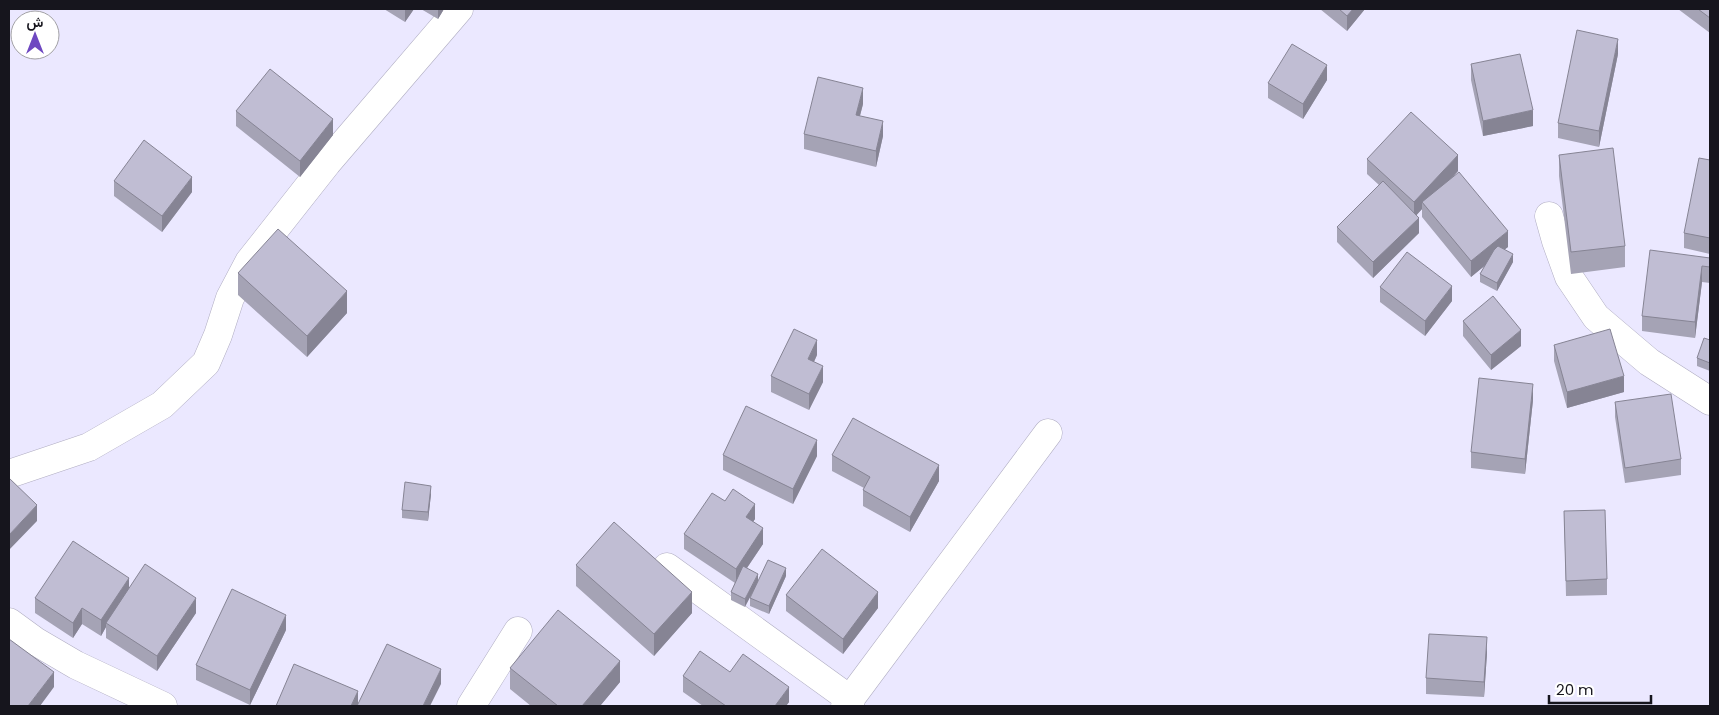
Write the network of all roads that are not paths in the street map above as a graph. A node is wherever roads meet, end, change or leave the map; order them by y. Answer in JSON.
{"nodes":[{"id":1,"x":459,"y":9,"type":"edge"},
{"id":2,"x":1549,"y":216,"type":"dead end"},
{"id":3,"x":1710,"y":401,"type":"edge"},
{"id":4,"x":1048,"y":433,"type":"dead end"},
{"id":5,"x":9,"y":474,"type":"edge"},
{"id":6,"x":667,"y":567,"type":"edge"},
{"id":7,"x":9,"y":622,"type":"edge"},
{"id":8,"x":518,"y":631,"type":"dead end"},
{"id":9,"x":848,"y":703,"type":"edge"},
{"id":10,"x":163,"y":706,"type":"edge"},
{"id":11,"x":471,"y":706,"type":"edge"}],
"edges":[{"from":1,"to":5,"type":"street"},
{"from":2,"to":3,"type":"street"},
{"from":4,"to":9,"type":"street"},
{"from":6,"to":9,"type":"street"},
{"from":7,"to":10,"type":"street"},
{"from":8,"to":11,"type":"street"}]}
